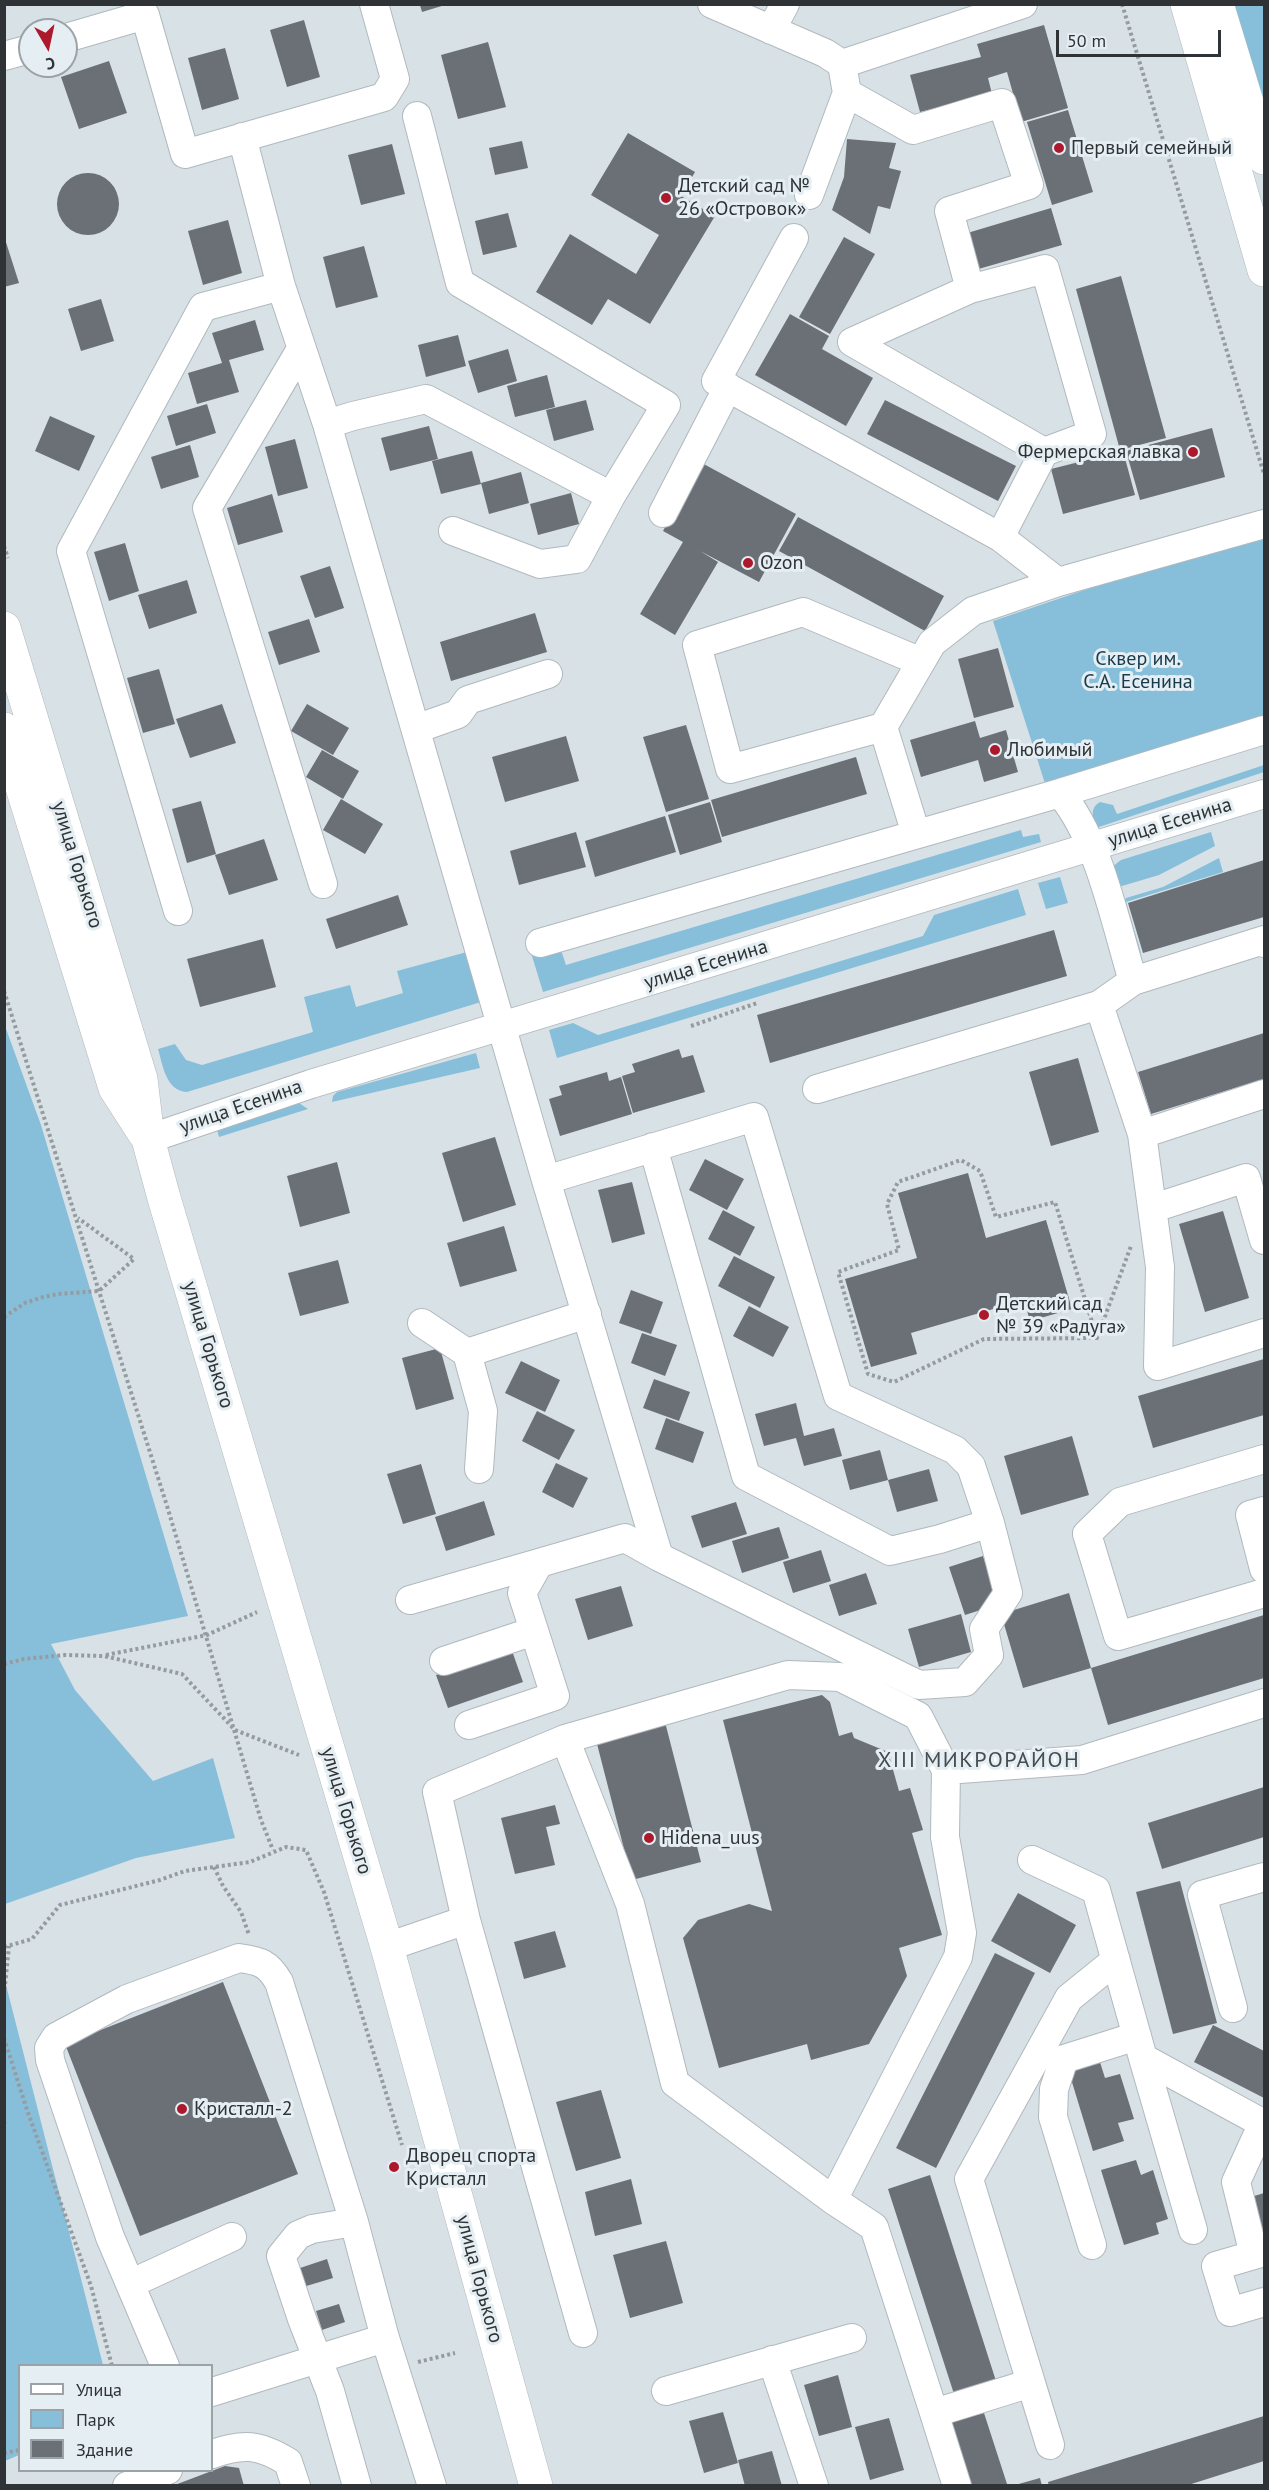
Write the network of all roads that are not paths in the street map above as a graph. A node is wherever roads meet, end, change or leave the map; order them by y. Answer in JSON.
{"nodes":[{"id":1,"x":374,"y":4,"type":"edge"},
{"id":2,"x":712,"y":4,"type":"edge"},
{"id":3,"x":785,"y":4,"type":"edge"},
{"id":4,"x":1023,"y":4,"type":"edge"},
{"id":5,"x":1187,"y":4,"type":"edge"},
{"id":6,"x":1217,"y":4,"type":"edge"},
{"id":7,"x":986,"y":9,"type":"edge"},
{"id":8,"x":771,"y":30,"type":"junction"},
{"id":9,"x":78,"y":35,"type":"edge"},
{"id":10,"x":842,"y":64,"type":"junction"},
{"id":11,"x":847,"y":93,"type":"junction"},
{"id":12,"x":417,"y":116,"type":"dead end"},
{"id":13,"x":242,"y":137,"type":"junction"},
{"id":14,"x":1263,"y":146,"type":"edge"},
{"id":15,"x":809,"y":195,"type":"dead end"},
{"id":16,"x":794,"y":238,"type":"dead end"},
{"id":17,"x":1264,"y":270,"type":"edge"},
{"id":18,"x":281,"y":286,"type":"junction"},
{"id":19,"x":970,"y":289,"type":"junction"},
{"id":20,"x":301,"y":349,"type":"junction"},
{"id":21,"x":728,"y":387,"type":"junction"},
{"id":22,"x":327,"y":424,"type":"junction"},
{"id":23,"x":1044,"y":452,"type":"junction"},
{"id":24,"x":611,"y":496,"type":"junction"},
{"id":25,"x":663,"y":513,"type":"dead end"},
{"id":26,"x":1264,"y":524,"type":"edge"},
{"id":27,"x":453,"y":531,"type":"dead end"},
{"id":28,"x":1000,"y":537,"type":"junction"},
{"id":29,"x":1058,"y":582,"type":"junction"},
{"id":30,"x":4,"y":628,"type":"edge"},
{"id":31,"x":921,"y":662,"type":"junction"},
{"id":32,"x":548,"y":674,"type":"dead end"},
{"id":33,"x":883,"y":727,"type":"junction"},
{"id":34,"x":4,"y":729,"type":"edge"},
{"id":35,"x":416,"y":729,"type":"junction"},
{"id":36,"x":1264,"y":730,"type":"edge"},
{"id":37,"x":1060,"y":793,"type":"junction"},
{"id":38,"x":1262,"y":803,"type":"edge"},
{"id":39,"x":916,"y":834,"type":"junction"},
{"id":40,"x":1092,"y":847,"type":"junction"},
{"id":41,"x":323,"y":884,"type":"dead end"},
{"id":42,"x":178,"y":910,"type":"dead end"},
{"id":43,"x":540,"y":943,"type":"dead end"},
{"id":44,"x":1264,"y":943,"type":"edge"},
{"id":45,"x":1133,"y":981,"type":"junction"},
{"id":46,"x":1099,"y":1005,"type":"junction"},
{"id":47,"x":503,"y":1027,"type":"junction"},
{"id":48,"x":817,"y":1089,"type":"dead end"},
{"id":49,"x":1264,"y":1094,"type":"edge"},
{"id":50,"x":1142,"y":1134,"type":"junction"},
{"id":51,"x":148,"y":1139,"type":"junction"},
{"id":52,"x":653,"y":1147,"type":"junction"},
{"id":53,"x":546,"y":1179,"type":"junction"},
{"id":54,"x":1154,"y":1208,"type":"junction"},
{"id":55,"x":1264,"y":1240,"type":"edge"},
{"id":56,"x":586,"y":1314,"type":"junction"},
{"id":57,"x":422,"y":1323,"type":"dead end"},
{"id":58,"x":1264,"y":1333,"type":"edge"},
{"id":59,"x":467,"y":1353,"type":"junction"},
{"id":60,"x":1264,"y":1459,"type":"edge"},
{"id":61,"x":479,"y":1469,"type":"dead end"},
{"id":62,"x":1264,"y":1510,"type":"edge"},
{"id":63,"x":990,"y":1523,"type":"junction"},
{"id":64,"x":659,"y":1557,"type":"junction"},
{"id":65,"x":539,"y":1563,"type":"junction"},
{"id":66,"x":1264,"y":1569,"type":"edge"},
{"id":67,"x":1264,"y":1593,"type":"edge"},
{"id":68,"x":410,"y":1600,"type":"dead end"},
{"id":69,"x":534,"y":1631,"type":"junction"},
{"id":70,"x":444,"y":1660,"type":"dead end"},
{"id":71,"x":1264,"y":1703,"type":"edge"},
{"id":72,"x":469,"y":1725,"type":"dead end"},
{"id":73,"x":566,"y":1739,"type":"junction"},
{"id":74,"x":946,"y":1770,"type":"junction"},
{"id":75,"x":1032,"y":1860,"type":"dead end"},
{"id":76,"x":1264,"y":1876,"type":"edge"},
{"id":77,"x":466,"y":1920,"type":"junction"},
{"id":78,"x":387,"y":1947,"type":"junction"},
{"id":79,"x":1116,"y":1960,"type":"junction"},
{"id":80,"x":1233,"y":2007,"type":"dead end"},
{"id":81,"x":1140,"y":2047,"type":"junction"},
{"id":82,"x":1264,"y":2123,"type":"edge"},
{"id":83,"x":833,"y":2200,"type":"junction"},
{"id":84,"x":354,"y":2222,"type":"junction"},
{"id":85,"x":1192,"y":2230,"type":"dead end"},
{"id":86,"x":232,"y":2237,"type":"dead end"},
{"id":87,"x":1092,"y":2245,"type":"dead end"},
{"id":88,"x":1259,"y":2253,"type":"edge"},
{"id":89,"x":130,"y":2284,"type":"junction"},
{"id":90,"x":1264,"y":2302,"type":"edge"},
{"id":91,"x":583,"y":2332,"type":"dead end"},
{"id":92,"x":385,"y":2338,"type":"junction"},
{"id":93,"x":852,"y":2338,"type":"dead end"},
{"id":94,"x":317,"y":2358,"type":"junction"},
{"id":95,"x":772,"y":2360,"type":"junction"},
{"id":96,"x":164,"y":2364,"type":"edge"},
{"id":97,"x":1031,"y":2383,"type":"junction"},
{"id":98,"x":666,"y":2391,"type":"dead end"},
{"id":99,"x":213,"y":2392,"type":"edge"},
{"id":100,"x":934,"y":2413,"type":"junction"},
{"id":101,"x":1050,"y":2445,"type":"dead end"},
{"id":102,"x":213,"y":2454,"type":"edge"},
{"id":103,"x":163,"y":2472,"type":"edge"},
{"id":104,"x":127,"y":2486,"type":"edge"},
{"id":105,"x":296,"y":2486,"type":"edge"},
{"id":106,"x":357,"y":2486,"type":"edge"},
{"id":107,"x":432,"y":2486,"type":"edge"},
{"id":108,"x":536,"y":2486,"type":"edge"},
{"id":109,"x":814,"y":2486,"type":"edge"},
{"id":110,"x":957,"y":2486,"type":"edge"}],
"edges":[{"from":1,"to":13,"type":"street"},
{"from":2,"to":8,"type":"street"},
{"from":3,"to":8,"type":"street"},
{"from":4,"to":7,"type":"street"},
{"from":5,"to":17,"type":"main road"},
{"from":6,"to":14,"type":"main road"},
{"from":7,"to":10,"type":"street"},
{"from":8,"to":10,"type":"street"},
{"from":9,"to":13,"type":"street"},
{"from":10,"to":11,"type":"street"},
{"from":11,"to":15,"type":"street"},
{"from":11,"to":19,"type":"street"},
{"from":12,"to":24,"type":"street"},
{"from":13,"to":18,"type":"street"},
{"from":16,"to":21,"type":"street"},
{"from":18,"to":20,"type":"street"},
{"from":18,"to":42,"type":"street"},
{"from":19,"to":23,"type":"street"},
{"from":19,"to":23,"type":"street"},
{"from":20,"to":22,"type":"street"},
{"from":20,"to":41,"type":"street"},
{"from":21,"to":25,"type":"street"},
{"from":21,"to":28,"type":"street"},
{"from":22,"to":24,"type":"street"},
{"from":22,"to":35,"type":"street"},
{"from":23,"to":28,"type":"street"},
{"from":24,"to":27,"type":"street"},
{"from":26,"to":29,"type":"street"},
{"from":28,"to":29,"type":"street"},
{"from":29,"to":31,"type":"street"},
{"from":30,"to":51,"type":"main road","name":"улица Горького"},
{"from":31,"to":33,"type":"street"},
{"from":31,"to":33,"type":"street"},
{"from":32,"to":35,"type":"street"},
{"from":33,"to":39,"type":"street"},
{"from":34,"to":51,"type":"main road","name":"улица Горького"},
{"from":35,"to":47,"type":"street"},
{"from":36,"to":37,"type":"street"},
{"from":37,"to":39,"type":"street"},
{"from":37,"to":40,"type":"street"},
{"from":38,"to":40,"type":"street","name":"улица Есенина"},
{"from":39,"to":43,"type":"street"},
{"from":40,"to":45,"type":"street"},
{"from":40,"to":47,"type":"street","name":"улица Есенина"},
{"from":44,"to":45,"type":"street"},
{"from":45,"to":46,"type":"street"},
{"from":46,"to":48,"type":"street"},
{"from":46,"to":50,"type":"street"},
{"from":47,"to":51,"type":"street","name":"улица Есенина"},
{"from":47,"to":53,"type":"street"},
{"from":49,"to":50,"type":"street"},
{"from":50,"to":54,"type":"street"},
{"from":51,"to":78,"type":"main road","name":"улица Горького"},
{"from":52,"to":53,"type":"street"},
{"from":52,"to":63,"type":"street"},
{"from":52,"to":63,"type":"street"},
{"from":53,"to":56,"type":"street"},
{"from":54,"to":55,"type":"street"},
{"from":54,"to":58,"type":"street"},
{"from":56,"to":59,"type":"street"},
{"from":56,"to":64,"type":"street"},
{"from":57,"to":59,"type":"street"},
{"from":59,"to":61,"type":"street"},
{"from":60,"to":67,"type":"street"},
{"from":62,"to":66,"type":"street"},
{"from":63,"to":64,"type":"street"},
{"from":64,"to":65,"type":"street"},
{"from":65,"to":68,"type":"street"},
{"from":65,"to":69,"type":"street"},
{"from":69,"to":70,"type":"street"},
{"from":69,"to":72,"type":"street"},
{"from":71,"to":74,"type":"street"},
{"from":73,"to":74,"type":"street"},
{"from":73,"to":77,"type":"street"},
{"from":73,"to":83,"type":"street"},
{"from":74,"to":83,"type":"street"},
{"from":75,"to":79,"type":"street"},
{"from":76,"to":80,"type":"street"},
{"from":77,"to":78,"type":"street"},
{"from":77,"to":91,"type":"street"},
{"from":78,"to":108,"type":"main road","name":"улица Горького"},
{"from":79,"to":81,"type":"street"},
{"from":79,"to":97,"type":"street"},
{"from":81,"to":82,"type":"street"},
{"from":81,"to":85,"type":"street"},
{"from":81,"to":87,"type":"street"},
{"from":82,"to":88,"type":"street"},
{"from":83,"to":100,"type":"street"},
{"from":84,"to":89,"type":"street"},
{"from":84,"to":92,"type":"street"},
{"from":84,"to":94,"type":"street"},
{"from":86,"to":89,"type":"street"},
{"from":88,"to":90,"type":"street"},
{"from":89,"to":96,"type":"street"},
{"from":92,"to":94,"type":"street"},
{"from":92,"to":107,"type":"street"},
{"from":93,"to":95,"type":"street"},
{"from":94,"to":99,"type":"street"},
{"from":94,"to":106,"type":"street"},
{"from":95,"to":98,"type":"street"},
{"from":95,"to":109,"type":"street"},
{"from":97,"to":100,"type":"street"},
{"from":97,"to":101,"type":"street"},
{"from":100,"to":110,"type":"street"},
{"from":102,"to":105,"type":"street"},
{"from":103,"to":104,"type":"street"}]}
